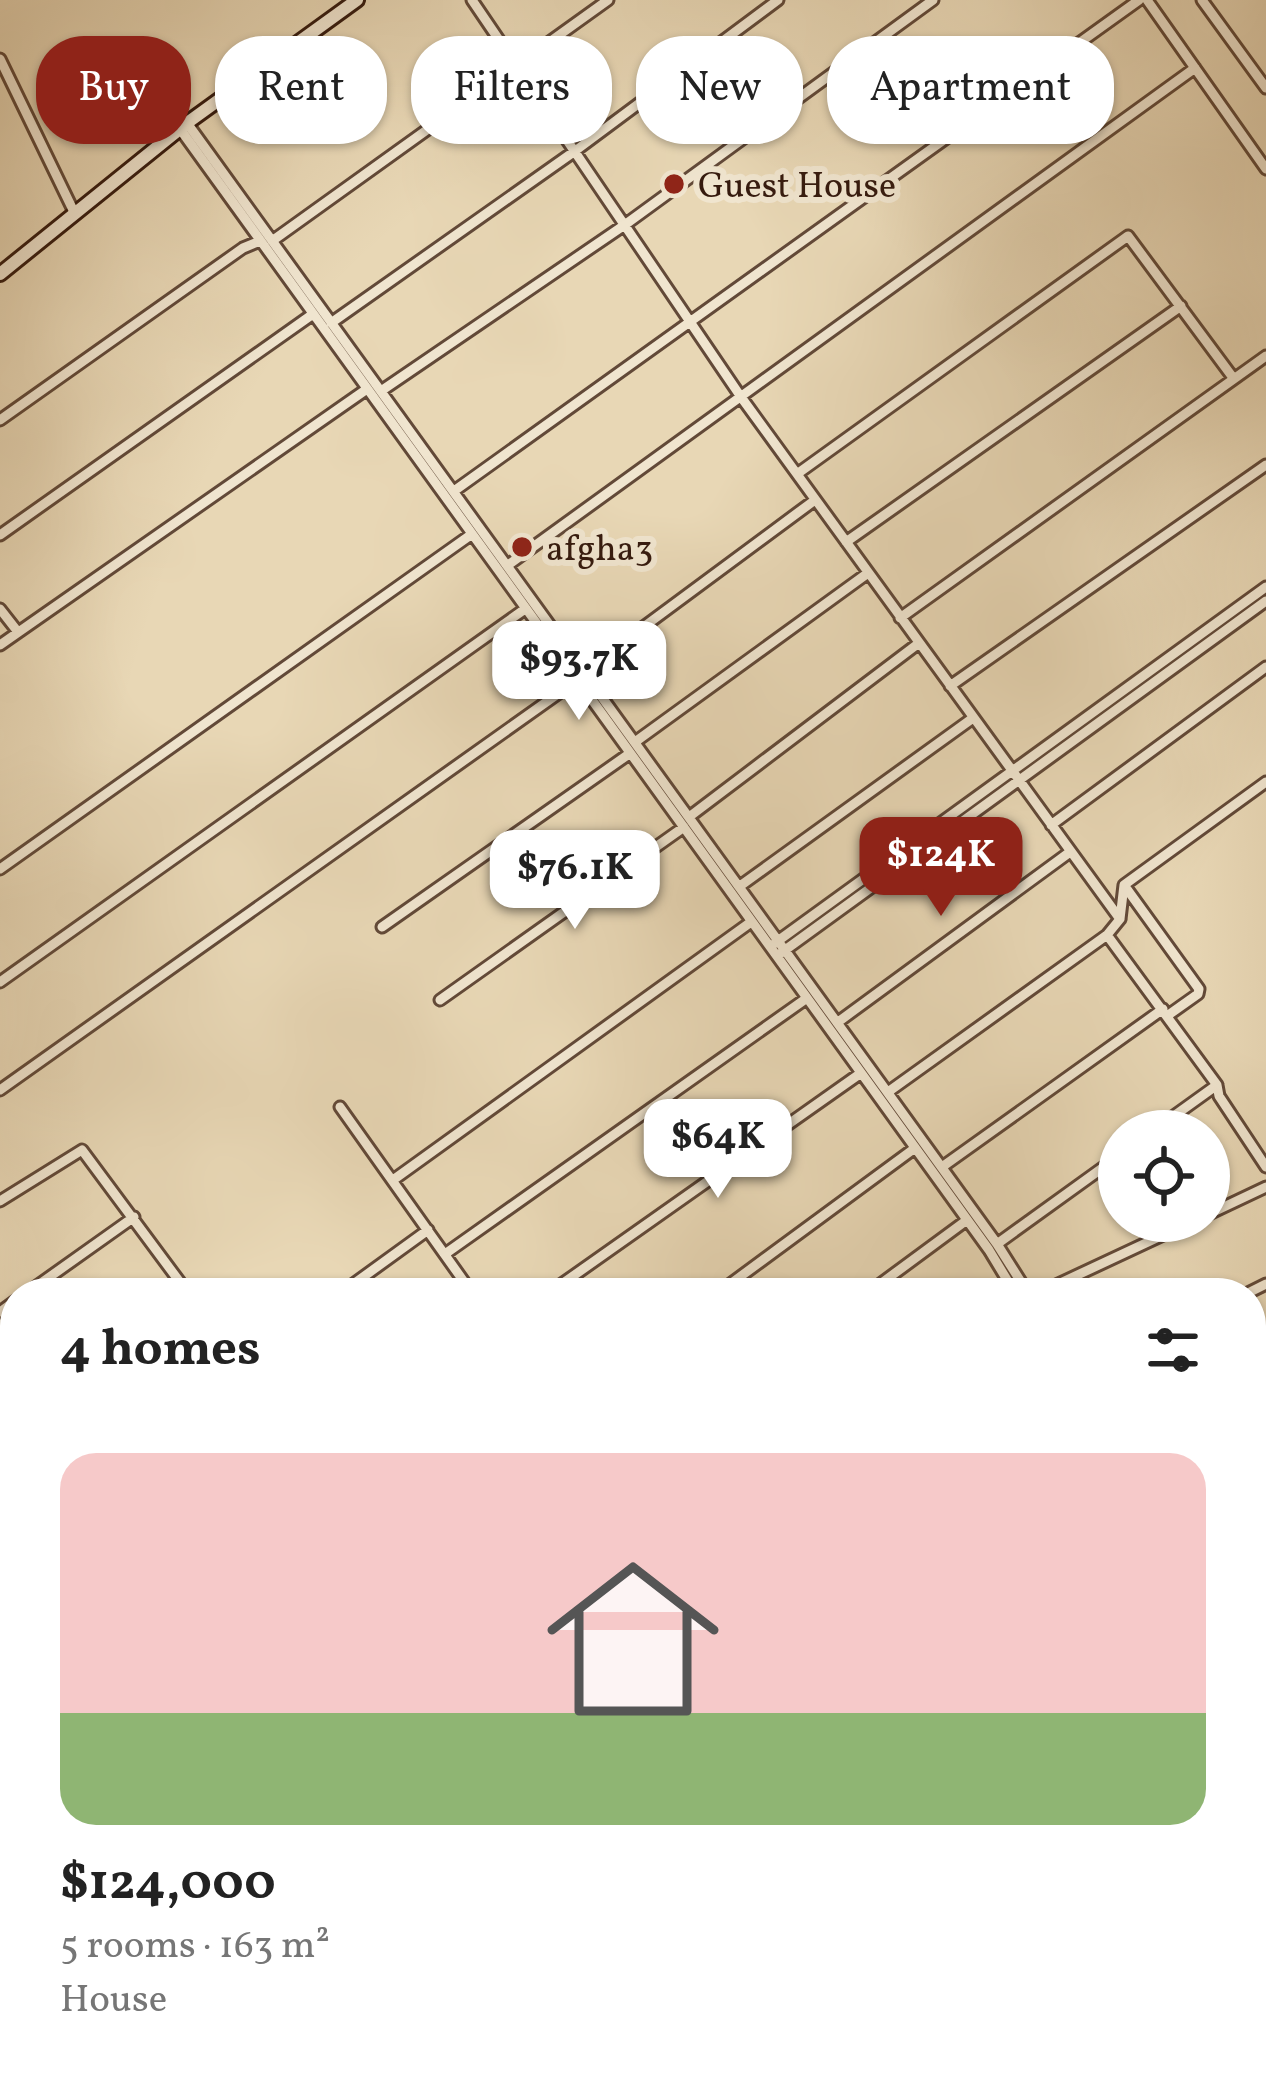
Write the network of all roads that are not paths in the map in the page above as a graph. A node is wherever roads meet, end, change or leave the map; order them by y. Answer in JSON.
{"nodes":[{"id":1,"x":357,"y":0,"type":"edge"},
{"id":2,"x":472,"y":0,"type":"edge"},
{"id":3,"x":608,"y":0,"type":"edge"},
{"id":4,"x":778,"y":0,"type":"edge"},
{"id":5,"x":933,"y":0,"type":"edge"},
{"id":6,"x":1143,"y":0,"type":"edge"},
{"id":7,"x":1202,"y":0,"type":"edge"},
{"id":8,"x":496,"y":36,"type":"edge"},
{"id":9,"x":559,"y":36,"type":"edge"},
{"id":10,"x":0,"y":59,"type":"edge"},
{"id":11,"x":1195,"y":68,"type":"junction"},
{"id":12,"x":4,"y":79,"type":"edge"},
{"id":13,"x":1266,"y":88,"type":"edge"},
{"id":14,"x":191,"y":120,"type":"edge"},
{"id":15,"x":191,"y":137,"type":"edge"},
{"id":16,"x":411,"y":140,"type":"edge"},
{"id":17,"x":161,"y":144,"type":"edge"},
{"id":18,"x":570,"y":144,"type":"edge"},
{"id":19,"x":575,"y":151,"type":"junction"},
{"id":20,"x":1266,"y":169,"type":"edge"},
{"id":21,"x":75,"y":214,"type":"junction"},
{"id":22,"x":626,"y":224,"type":"junction"},
{"id":23,"x":266,"y":241,"type":"junction"},
{"id":24,"x":0,"y":274,"type":"edge"},
{"id":25,"x":1181,"y":306,"type":"junction"},
{"id":26,"x":313,"y":314,"type":"junction"},
{"id":27,"x":690,"y":322,"type":"junction"},
{"id":28,"x":331,"y":323,"type":"junction"},
{"id":29,"x":1266,"y":356,"type":"edge"},
{"id":30,"x":1234,"y":379,"type":"junction"},
{"id":31,"x":367,"y":389,"type":"junction"},
{"id":32,"x":381,"y":391,"type":"junction"},
{"id":33,"x":741,"y":397,"type":"junction"},
{"id":34,"x":0,"y":420,"type":"edge"},
{"id":35,"x":424,"y":460,"type":"junction"},
{"id":36,"x":1266,"y":465,"type":"edge"},
{"id":37,"x":797,"y":474,"type":"junction"},
{"id":38,"x":454,"y":491,"type":"junction"},
{"id":39,"x":815,"y":500,"type":"junction"},
{"id":40,"x":472,"y":534,"type":"junction"},
{"id":41,"x":0,"y":535,"type":"edge"},
{"id":42,"x":846,"y":542,"type":"junction"},
{"id":43,"x":508,"y":566,"type":"junction"},
{"id":44,"x":868,"y":573,"type":"junction"},
{"id":45,"x":1266,"y":587,"type":"edge"},
{"id":46,"x":1266,"y":601,"type":"edge"},
{"id":47,"x":0,"y":608,"type":"edge"},
{"id":48,"x":525,"y":609,"type":"junction"},
{"id":49,"x":901,"y":617,"type":"junction"},
{"id":50,"x":18,"y":632,"type":"junction"},
{"id":51,"x":920,"y":644,"type":"junction"},
{"id":52,"x":0,"y":645,"type":"edge"},
{"id":53,"x":1266,"y":668,"type":"edge"},
{"id":54,"x":580,"y":676,"type":"junction"},
{"id":55,"x":950,"y":686,"type":"junction"},
{"id":56,"x":973,"y":718,"type":"junction"},
{"id":57,"x":635,"y":742,"type":"junction"},
{"id":58,"x":629,"y":754,"type":"junction"},
{"id":59,"x":1016,"y":776,"type":"junction"},
{"id":60,"x":1266,"y":782,"type":"edge"},
{"id":61,"x":686,"y":822,"type":"junction"},
{"id":62,"x":1051,"y":825,"type":"junction"},
{"id":63,"x":1070,"y":852,"type":"junction"},
{"id":64,"x":0,"y":869,"type":"edge"},
{"id":65,"x":1124,"y":885,"type":"junction"},
{"id":66,"x":740,"y":886,"type":"junction"},
{"id":67,"x":1120,"y":919,"type":"junction"},
{"id":68,"x":752,"y":922,"type":"junction"},
{"id":69,"x":382,"y":927,"type":"dead end"},
{"id":70,"x":1107,"y":935,"type":"junction"},
{"id":71,"x":778,"y":948,"type":"junction"},
{"id":72,"x":0,"y":982,"type":"edge"},
{"id":73,"x":807,"y":998,"type":"junction"},
{"id":74,"x":440,"y":1000,"type":"dead end"},
{"id":75,"x":1165,"y":1013,"type":"junction"},
{"id":76,"x":838,"y":1022,"type":"junction"},
{"id":77,"x":861,"y":1073,"type":"junction"},
{"id":78,"x":1216,"y":1085,"type":"junction"},
{"id":79,"x":0,"y":1090,"type":"edge"},
{"id":80,"x":888,"y":1092,"type":"junction"},
{"id":81,"x":340,"y":1107,"type":"dead end"},
{"id":82,"x":1182,"y":1110,"type":"edge"},
{"id":83,"x":915,"y":1148,"type":"junction"},
{"id":84,"x":1266,"y":1167,"type":"edge"},
{"id":85,"x":942,"y":1168,"type":"junction"},
{"id":86,"x":1098,"y":1171,"type":"edge"},
{"id":87,"x":392,"y":1180,"type":"junction"},
{"id":88,"x":1266,"y":1187,"type":"edge"},
{"id":89,"x":0,"y":1201,"type":"edge"},
{"id":90,"x":1230,"y":1204,"type":"edge"},
{"id":91,"x":134,"y":1217,"type":"junction"},
{"id":92,"x":967,"y":1220,"type":"junction"},
{"id":93,"x":428,"y":1230,"type":"junction"},
{"id":94,"x":1148,"y":1242,"type":"edge"},
{"id":95,"x":997,"y":1244,"type":"junction"},
{"id":96,"x":445,"y":1254,"type":"junction"},
{"id":97,"x":48,"y":1278,"type":"edge"},
{"id":98,"x":176,"y":1278,"type":"edge"},
{"id":99,"x":362,"y":1278,"type":"edge"},
{"id":100,"x":462,"y":1278,"type":"edge"},
{"id":101,"x":570,"y":1278,"type":"edge"},
{"id":102,"x":738,"y":1278,"type":"edge"},
{"id":103,"x":888,"y":1278,"type":"edge"},
{"id":104,"x":1009,"y":1278,"type":"edge"},
{"id":105,"x":1012,"y":1278,"type":"edge"},
{"id":106,"x":1071,"y":1278,"type":"edge"}],
"edges":[{"from":1,"to":14,"type":"main road"},
{"from":2,"to":8,"type":"street"},
{"from":3,"to":9,"type":"street"},
{"from":4,"to":19,"type":"street"},
{"from":5,"to":22,"type":"street"},
{"from":6,"to":11,"type":"street"},
{"from":6,"to":27,"type":"street"},
{"from":7,"to":13,"type":"street"},
{"from":10,"to":12,"type":"street"},
{"from":11,"to":20,"type":"street"},
{"from":11,"to":33,"type":"street"},
{"from":12,"to":21,"type":"street"},
{"from":15,"to":23,"type":"street"},
{"from":16,"to":23,"type":"street"},
{"from":17,"to":21,"type":"main road"},
{"from":18,"to":19,"type":"street"},
{"from":19,"to":22,"type":"street"},
{"from":19,"to":28,"type":"street"},
{"from":21,"to":24,"type":"main road"},
{"from":22,"to":27,"type":"street"},
{"from":22,"to":32,"type":"street"},
{"from":23,"to":26,"type":"street"},
{"from":23,"to":28,"type":"street"},
{"from":23,"to":34,"type":"street"},
{"from":25,"to":30,"type":"street"},
{"from":25,"to":37,"type":"street"},
{"from":25,"to":42,"type":"street"},
{"from":26,"to":31,"type":"street"},
{"from":26,"to":41,"type":"street"},
{"from":27,"to":33,"type":"street"},
{"from":27,"to":38,"type":"street"},
{"from":28,"to":32,"type":"street"},
{"from":29,"to":30,"type":"street"},
{"from":30,"to":49,"type":"street"},
{"from":31,"to":35,"type":"street"},
{"from":31,"to":50,"type":"street"},
{"from":32,"to":35,"type":"street"},
{"from":33,"to":37,"type":"street"},
{"from":33,"to":43,"type":"street"},
{"from":35,"to":38,"type":"street"},
{"from":35,"to":40,"type":"street"},
{"from":36,"to":55,"type":"street"},
{"from":37,"to":39,"type":"street"},
{"from":38,"to":43,"type":"street"},
{"from":39,"to":42,"type":"street"},
{"from":39,"to":54,"type":"street"},
{"from":40,"to":48,"type":"street"},
{"from":40,"to":64,"type":"street"},
{"from":42,"to":44,"type":"street"},
{"from":43,"to":54,"type":"street"},
{"from":44,"to":49,"type":"street"},
{"from":44,"to":57,"type":"street"},
{"from":45,"to":59,"type":"street"},
{"from":46,"to":59,"type":"street"},
{"from":47,"to":50,"type":"street"},
{"from":48,"to":54,"type":"street"},
{"from":48,"to":72,"type":"street"},
{"from":49,"to":51,"type":"street"},
{"from":50,"to":52,"type":"street"},
{"from":51,"to":55,"type":"street"},
{"from":51,"to":61,"type":"street"},
{"from":53,"to":62,"type":"street"},
{"from":54,"to":57,"type":"street"},
{"from":54,"to":58,"type":"street"},
{"from":54,"to":79,"type":"street"},
{"from":55,"to":56,"type":"street"},
{"from":56,"to":59,"type":"street"},
{"from":56,"to":66,"type":"street"},
{"from":57,"to":61,"type":"street"},
{"from":58,"to":61,"type":"street"},
{"from":58,"to":69,"type":"street"},
{"from":59,"to":62,"type":"street"},
{"from":59,"to":71,"type":"street"},
{"from":60,"to":65,"type":"street"},
{"from":61,"to":66,"type":"street"},
{"from":61,"to":68,"type":"street"},
{"from":61,"to":74,"type":"street"},
{"from":62,"to":63,"type":"street"},
{"from":63,"to":67,"type":"street"},
{"from":63,"to":76,"type":"street"},
{"from":65,"to":67,"type":"street"},
{"from":65,"to":75,"type":"street"},
{"from":66,"to":71,"type":"street"},
{"from":67,"to":70,"type":"street"},
{"from":68,"to":71,"type":"street"},
{"from":68,"to":87,"type":"street"},
{"from":70,"to":75,"type":"street"},
{"from":70,"to":80,"type":"street"},
{"from":71,"to":73,"type":"street"},
{"from":71,"to":76,"type":"street"},
{"from":73,"to":77,"type":"street"},
{"from":73,"to":96,"type":"street"},
{"from":75,"to":78,"type":"street"},
{"from":75,"to":85,"type":"street"},
{"from":76,"to":80,"type":"street"},
{"from":77,"to":83,"type":"street"},
{"from":77,"to":101,"type":"street"},
{"from":78,"to":82,"type":"street"},
{"from":78,"to":84,"type":"street"},
{"from":80,"to":85,"type":"street"},
{"from":81,"to":87,"type":"street"},
{"from":83,"to":92,"type":"street"},
{"from":83,"to":102,"type":"street"},
{"from":85,"to":95,"type":"street"},
{"from":86,"to":95,"type":"street"},
{"from":87,"to":93,"type":"street"},
{"from":88,"to":90,"type":"street"},
{"from":89,"to":91,"type":"street"},
{"from":91,"to":97,"type":"street"},
{"from":91,"to":98,"type":"street"},
{"from":92,"to":103,"type":"street"},
{"from":92,"to":104,"type":"street"},
{"from":93,"to":96,"type":"street"},
{"from":93,"to":99,"type":"street"},
{"from":94,"to":106,"type":"street"},
{"from":95,"to":105,"type":"street"},
{"from":96,"to":100,"type":"street"}]}
